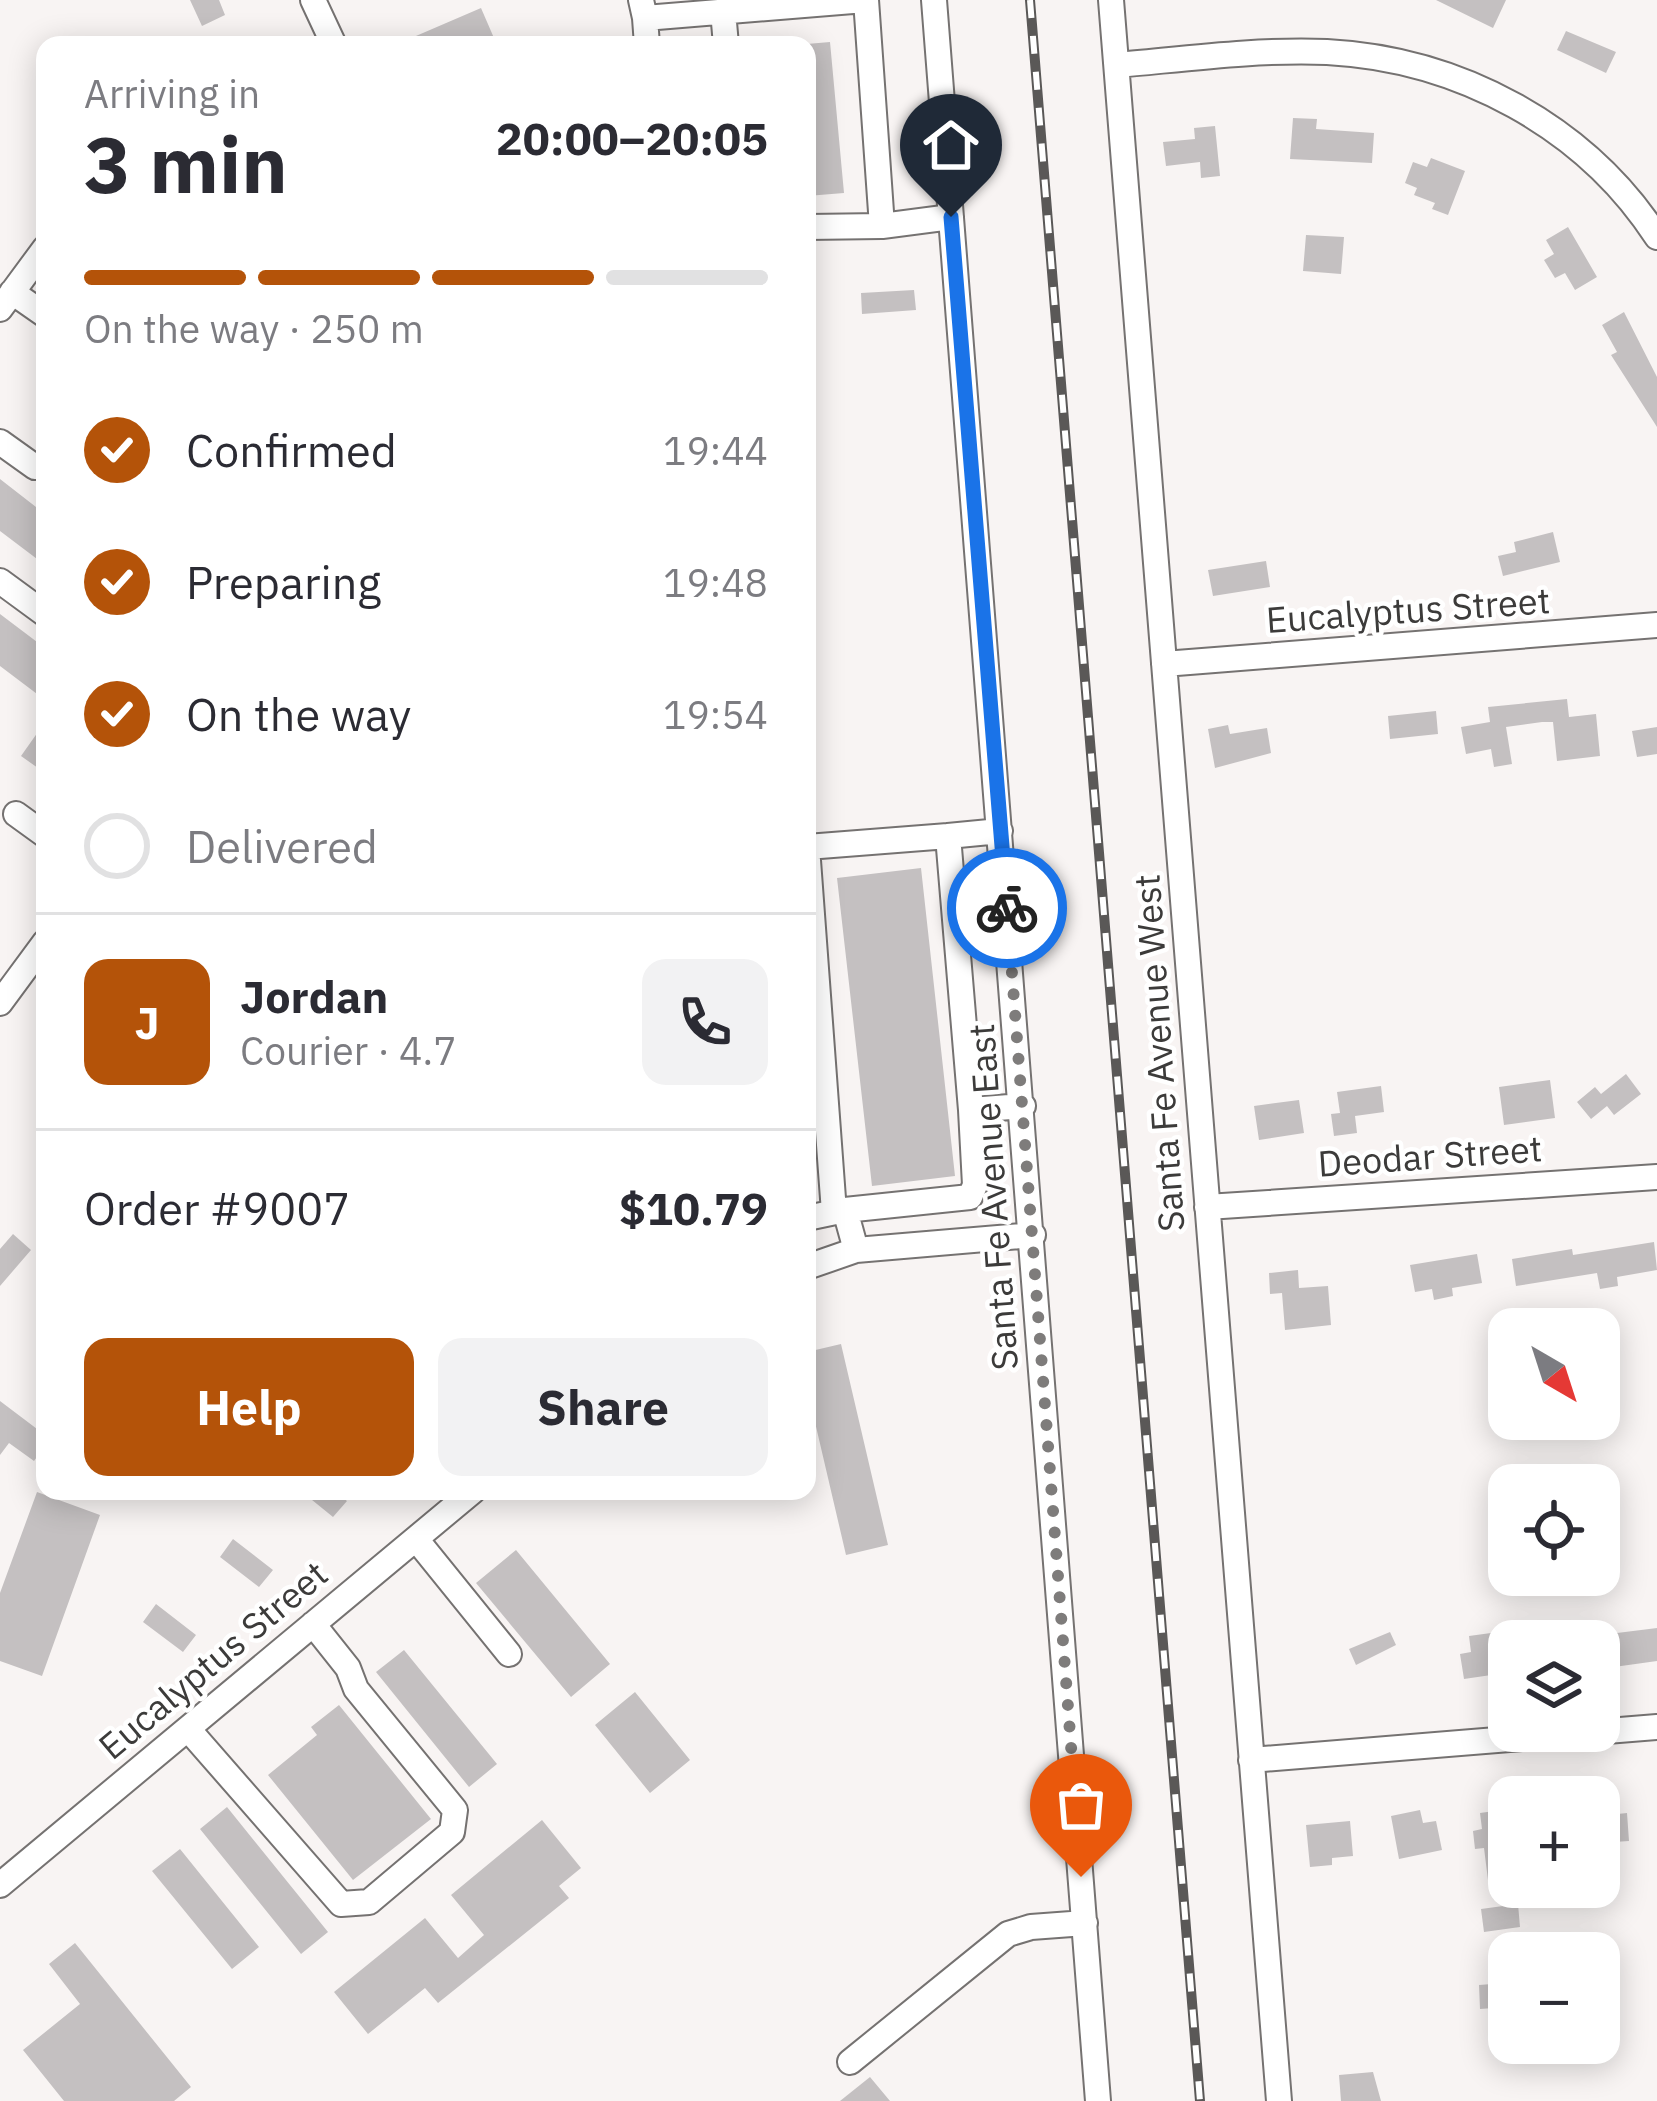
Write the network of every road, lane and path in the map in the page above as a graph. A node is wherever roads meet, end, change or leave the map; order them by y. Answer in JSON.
{"nodes":[{"id":1,"x":313,"y":0,"type":"edge"},
{"id":2,"x":852,"y":0,"type":"edge"},
{"id":3,"x":866,"y":0,"type":"edge"},
{"id":4,"x":934,"y":0,"type":"edge"},
{"id":5,"x":1111,"y":0,"type":"edge"},
{"id":6,"x":643,"y":9,"type":"edge"},
{"id":7,"x":723,"y":11,"type":"junction"},
{"id":8,"x":330,"y":36,"type":"edge"},
{"id":9,"x":725,"y":36,"type":"edge"},
{"id":10,"x":1117,"y":64,"type":"junction"},
{"id":11,"x":951,"y":217,"type":"junction"},
{"id":12,"x":882,"y":226,"type":"junction"},
{"id":13,"x":816,"y":227,"type":"edge"},
{"id":14,"x":1657,"y":237,"type":"edge"},
{"id":15,"x":36,"y":260,"type":"edge"},
{"id":16,"x":6,"y":300,"type":"edge"},
{"id":17,"x":36,"y":312,"type":"edge"},
{"id":18,"x":0,"y":442,"type":"edge"},
{"id":19,"x":36,"y":467,"type":"edge"},
{"id":20,"x":0,"y":581,"type":"edge"},
{"id":21,"x":36,"y":607,"type":"edge"},
{"id":22,"x":1657,"y":625,"type":"edge"},
{"id":23,"x":1164,"y":664,"type":"junction"},
{"id":24,"x":16,"y":814,"type":"dead end"},
{"id":25,"x":36,"y":828,"type":"edge"},
{"id":26,"x":1000,"y":831,"type":"junction"},
{"id":27,"x":948,"y":836,"type":"junction"},
{"id":28,"x":816,"y":846,"type":"edge"},
{"id":29,"x":816,"y":946,"type":"edge"},
{"id":30,"x":36,"y":953,"type":"edge"},
{"id":31,"x":3,"y":993,"type":"edge"},
{"id":32,"x":1023,"y":1106,"type":"junction"},
{"id":33,"x":971,"y":1110,"type":"junction"},
{"id":34,"x":1657,"y":1177,"type":"edge"},
{"id":35,"x":1207,"y":1207,"type":"junction"},
{"id":36,"x":840,"y":1211,"type":"junction"},
{"id":37,"x":816,"y":1216,"type":"edge"},
{"id":38,"x":1033,"y":1234,"type":"junction"},
{"id":39,"x":856,"y":1250,"type":"junction"},
{"id":40,"x":816,"y":1264,"type":"edge"},
{"id":41,"x":462,"y":1500,"type":"edge"},
{"id":42,"x":416,"y":1539,"type":"junction"},
{"id":43,"x":314,"y":1624,"type":"junction"},
{"id":44,"x":508,"y":1654,"type":"dead end"},
{"id":45,"x":1657,"y":1727,"type":"edge"},
{"id":46,"x":188,"y":1729,"type":"junction"},
{"id":47,"x":1251,"y":1760,"type":"junction"},
{"id":48,"x":0,"y":1885,"type":"edge"},
{"id":49,"x":1084,"y":1924,"type":"junction"},
{"id":50,"x":850,"y":2062,"type":"dead end"},
{"id":51,"x":1098,"y":2101,"type":"edge"},
{"id":52,"x":1279,"y":2101,"type":"edge"}],
"edges":[{"from":1,"to":8,"type":"street"},
{"from":2,"to":3,"type":"street"},
{"from":2,"to":7,"type":"street"},
{"from":3,"to":12,"type":"street"},
{"from":4,"to":11,"type":"street","name":"Santa Fe Avenue East"},
{"from":5,"to":10,"type":"street","name":"Santa Fe Avenue West"},
{"from":6,"to":7,"type":"street"},
{"from":7,"to":9,"type":"street"},
{"from":10,"to":14,"type":"street"},
{"from":10,"to":23,"type":"street","name":"Santa Fe Avenue West"},
{"from":11,"to":12,"type":"street"},
{"from":11,"to":26,"type":"street","name":"Santa Fe Avenue East"},
{"from":12,"to":13,"type":"street"},
{"from":15,"to":16,"type":"street"},
{"from":16,"to":17,"type":"street"},
{"from":18,"to":19,"type":"street"},
{"from":20,"to":21,"type":"street"},
{"from":22,"to":23,"type":"street","name":"Eucalyptus Street"},
{"from":23,"to":35,"type":"street","name":"Santa Fe Avenue West"},
{"from":24,"to":25,"type":"street"},
{"from":26,"to":27,"type":"street"},
{"from":26,"to":32,"type":"street","name":"Santa Fe Avenue East"},
{"from":27,"to":28,"type":"street"},
{"from":27,"to":33,"type":"street"},
{"from":29,"to":36,"type":"street"},
{"from":30,"to":31,"type":"street"},
{"from":32,"to":33,"type":"street"},
{"from":32,"to":38,"type":"street","name":"Santa Fe Avenue East"},
{"from":33,"to":36,"type":"street"},
{"from":34,"to":35,"type":"street","name":"Deodar Street"},
{"from":35,"to":47,"type":"street","name":"Santa Fe Avenue West"},
{"from":36,"to":37,"type":"street"},
{"from":36,"to":39,"type":"street"},
{"from":38,"to":39,"type":"street"},
{"from":38,"to":49,"type":"street","name":"Santa Fe Avenue East"},
{"from":39,"to":40,"type":"street"},
{"from":41,"to":42,"type":"street","name":"Eucalyptus Street"},
{"from":42,"to":43,"type":"street","name":"Eucalyptus Street"},
{"from":42,"to":44,"type":"street"},
{"from":43,"to":46,"type":"street","name":"Eucalyptus Street"},
{"from":43,"to":46,"type":"street"},
{"from":45,"to":47,"type":"street"},
{"from":46,"to":48,"type":"street","name":"Eucalyptus Street"},
{"from":47,"to":52,"type":"street","name":"Santa Fe Avenue West"},
{"from":49,"to":50,"type":"street"},
{"from":49,"to":51,"type":"street","name":"Santa Fe Avenue East"}]}
